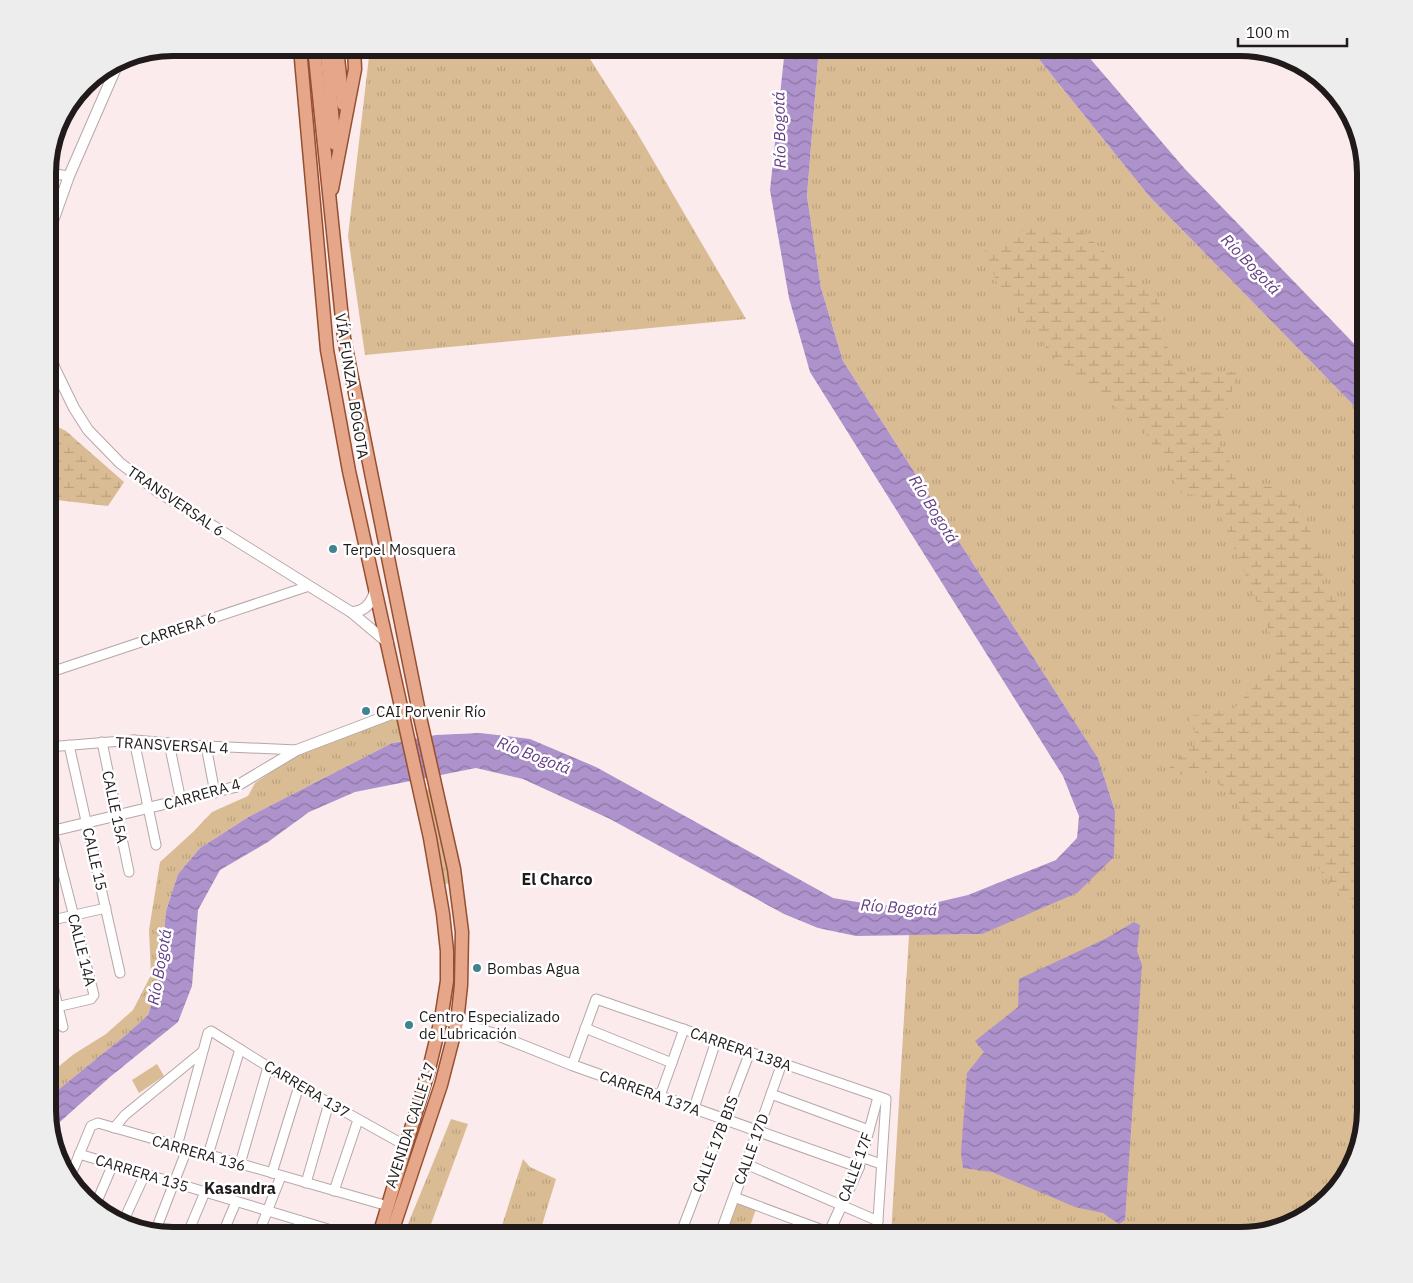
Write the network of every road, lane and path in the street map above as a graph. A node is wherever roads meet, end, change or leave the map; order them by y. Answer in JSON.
{"nodes":[{"id":1,"x":301,"y":56,"type":"edge"},
{"id":2,"x":315,"y":56,"type":"edge"},
{"id":3,"x":321,"y":56,"type":"edge"},
{"id":4,"x":327,"y":56,"type":"edge"},
{"id":5,"x":333,"y":56,"type":"edge"},
{"id":6,"x":338,"y":56,"type":"edge"},
{"id":7,"x":344,"y":56,"type":"edge"},
{"id":8,"x":350,"y":56,"type":"edge"},
{"id":9,"x":354,"y":56,"type":"edge"},
{"id":10,"x":114,"y":73,"type":"edge"},
{"id":11,"x":352,"y":80,"type":"junction"},
{"id":12,"x":348,"y":97,"type":"junction"},
{"id":13,"x":344,"y":119,"type":"junction"},
{"id":14,"x":340,"y":137,"type":"junction"},
{"id":15,"x":336,"y":162,"type":"junction"},
{"id":16,"x":57,"y":175,"type":"edge"},
{"id":17,"x":69,"y":176,"type":"junction"},
{"id":18,"x":333,"y":185,"type":"junction"},
{"id":19,"x":331,"y":199,"type":"junction"},
{"id":20,"x":57,"y":210,"type":"edge"},
{"id":21,"x":57,"y":373,"type":"edge"},
{"id":22,"x":354,"y":396,"type":"junction"},
{"id":23,"x":335,"y":399,"type":"junction"},
{"id":24,"x":309,"y":586,"type":"junction"},
{"id":25,"x":375,"y":587,"type":"junction"},
{"id":26,"x":351,"y":612,"type":"junction"},
{"id":27,"x":388,"y":643,"type":"junction"},
{"id":28,"x":57,"y":670,"type":"edge"},
{"id":29,"x":402,"y":710,"type":"junction"},
{"id":30,"x":134,"y":740,"type":"junction"},
{"id":31,"x":102,"y":742,"type":"junction"},
{"id":32,"x":169,"y":743,"type":"junction"},
{"id":33,"x":69,"y":745,"type":"junction"},
{"id":34,"x":57,"y":746,"type":"edge"},
{"id":35,"x":206,"y":746,"type":"junction"},
{"id":36,"x":297,"y":750,"type":"junction"},
{"id":37,"x":419,"y":790,"type":"joint"},
{"id":38,"x":215,"y":793,"type":"junction"},
{"id":39,"x":181,"y":801,"type":"junction"},
{"id":40,"x":148,"y":808,"type":"junction"},
{"id":41,"x":117,"y":816,"type":"junction"},
{"id":42,"x":86,"y":823,"type":"junction"},
{"id":43,"x":57,"y":830,"type":"edge"},
{"id":44,"x":156,"y":845,"type":"dead end"},
{"id":45,"x":57,"y":857,"type":"edge"},
{"id":46,"x":129,"y":872,"type":"dead end"},
{"id":47,"x":458,"y":897,"type":"junction"},
{"id":48,"x":441,"y":899,"type":"junction"},
{"id":49,"x":106,"y":908,"type":"junction"},
{"id":50,"x":73,"y":915,"type":"junction"},
{"id":51,"x":57,"y":919,"type":"edge"},
{"id":52,"x":120,"y":973,"type":"dead end"},
{"id":53,"x":57,"y":1002,"type":"edge"},
{"id":54,"x":58,"y":1006,"type":"junction"},
{"id":55,"x":441,"y":1019,"type":"junction"},
{"id":56,"x":457,"y":1023,"type":"junction"},
{"id":57,"x":63,"y":1027,"type":"dead end"},
{"id":58,"x":585,"y":1028,"type":"junction"},
{"id":59,"x":684,"y":1029,"type":"junction"},
{"id":60,"x":716,"y":1040,"type":"junction"},
{"id":61,"x":240,"y":1049,"type":"junction"},
{"id":62,"x":202,"y":1052,"type":"junction"},
{"id":63,"x":750,"y":1052,"type":"junction"},
{"id":64,"x":672,"y":1063,"type":"junction"},
{"id":65,"x":782,"y":1063,"type":"junction"},
{"id":66,"x":572,"y":1065,"type":"junction"},
{"id":67,"x":268,"y":1067,"type":"junction"},
{"id":68,"x":299,"y":1086,"type":"junction"},
{"id":69,"x":771,"y":1094,"type":"junction"},
{"id":70,"x":660,"y":1096,"type":"junction"},
{"id":71,"x":882,"y":1098,"type":"junction"},
{"id":72,"x":329,"y":1103,"type":"junction"},
{"id":73,"x":694,"y":1108,"type":"junction"},
{"id":74,"x":725,"y":1119,"type":"junction"},
{"id":75,"x":358,"y":1120,"type":"junction"},
{"id":76,"x":114,"y":1128,"type":"junction"},
{"id":77,"x":869,"y":1130,"type":"junction"},
{"id":78,"x":758,"y":1131,"type":"junction"},
{"id":79,"x":177,"y":1146,"type":"junction"},
{"id":80,"x":406,"y":1146,"type":"junction"},
{"id":81,"x":187,"y":1149,"type":"junction"},
{"id":82,"x":79,"y":1154,"type":"junction"},
{"id":83,"x":208,"y":1155,"type":"junction"},
{"id":84,"x":860,"y":1162,"type":"junction"},
{"id":85,"x":113,"y":1164,"type":"junction"},
{"id":86,"x":240,"y":1164,"type":"junction"},
{"id":87,"x":746,"y":1164,"type":"junction"},
{"id":88,"x":881,"y":1164,"type":"junction"},
{"id":89,"x":73,"y":1170,"type":"edge"},
{"id":90,"x":144,"y":1174,"type":"junction"},
{"id":91,"x":277,"y":1175,"type":"junction"},
{"id":92,"x":174,"y":1183,"type":"junction"},
{"id":93,"x":306,"y":1183,"type":"junction"},
{"id":94,"x":334,"y":1191,"type":"junction"},
{"id":95,"x":205,"y":1192,"type":"junction"},
{"id":96,"x":734,"y":1197,"type":"junction"},
{"id":97,"x":98,"y":1199,"type":"edge"},
{"id":98,"x":236,"y":1202,"type":"junction"},
{"id":99,"x":842,"y":1204,"type":"junction"},
{"id":100,"x":388,"y":1206,"type":"junction"},
{"id":101,"x":268,"y":1211,"type":"junction"},
{"id":102,"x":125,"y":1216,"type":"edge"},
{"id":103,"x":300,"y":1221,"type":"junction"},
{"id":104,"x":878,"y":1221,"type":"junction"},
{"id":105,"x":157,"y":1225,"type":"edge"},
{"id":106,"x":191,"y":1227,"type":"edge"},
{"id":107,"x":226,"y":1227,"type":"edge"},
{"id":108,"x":262,"y":1227,"type":"edge"},
{"id":109,"x":298,"y":1227,"type":"edge"},
{"id":110,"x":319,"y":1227,"type":"edge"},
{"id":111,"x":390,"y":1227,"type":"edge"},
{"id":112,"x":392,"y":1227,"type":"edge"},
{"id":113,"x":683,"y":1227,"type":"edge"},
{"id":114,"x":724,"y":1227,"type":"edge"},
{"id":115,"x":813,"y":1227,"type":"edge"},
{"id":116,"x":834,"y":1227,"type":"edge"},
{"id":117,"x":878,"y":1227,"type":"edge"}],
"edges":[{"from":1,"to":23,"type":"main road","name":"VÍA FUNZA - BOGOTA"},
{"from":2,"to":19,"type":"main road"},
{"from":3,"to":18,"type":"main road"},
{"from":4,"to":15,"type":"main road"},
{"from":5,"to":14,"type":"main road"},
{"from":6,"to":13,"type":"main road"},
{"from":7,"to":12,"type":"main road"},
{"from":8,"to":11,"type":"main road"},
{"from":9,"to":11,"type":"main road"},
{"from":10,"to":17,"type":"street"},
{"from":11,"to":12,"type":"main road"},
{"from":12,"to":13,"type":"main road"},
{"from":13,"to":14,"type":"main road"},
{"from":14,"to":15,"type":"main road"},
{"from":15,"to":18,"type":"main road"},
{"from":16,"to":17,"type":"street"},
{"from":17,"to":20,"type":"street"},
{"from":18,"to":19,"type":"main road"},
{"from":19,"to":22,"type":"main road","name":"AVENIDA CALLE 17"},
{"from":21,"to":24,"type":"street","name":"TRANSVERSAL 6"},
{"from":22,"to":23,"type":"main road"},
{"from":22,"to":47,"type":"main road","name":"AVENIDA CALLE 17"},
{"from":23,"to":25,"type":"main road","name":"VÍA FUNZA - BOGOTA"},
{"from":24,"to":26,"type":"street","name":"TRANSVERSAL 6"},
{"from":24,"to":28,"type":"street","name":"CARRERA 6"},
{"from":25,"to":26,"type":"street"},
{"from":25,"to":27,"type":"main road","name":"VÍA FUNZA - BOGOTA"},
{"from":26,"to":27,"type":"street","name":"TRANSVERSAL 6"},
{"from":27,"to":29,"type":"main road","name":"VÍA FUNZA - BOGOTA"},
{"from":29,"to":36,"type":"street","name":"CARRERA 4"},
{"from":29,"to":37,"type":"main road","name":"VÍA FUNZA - BOGOTA"},
{"from":30,"to":31,"type":"street","name":"TRANSVERSAL 4"},
{"from":30,"to":32,"type":"street","name":"TRANSVERSAL 4"},
{"from":30,"to":40,"type":"street"},
{"from":31,"to":33,"type":"street","name":"TRANSVERSAL 4"},
{"from":31,"to":41,"type":"street","name":"CALLE 15A"},
{"from":32,"to":35,"type":"street","name":"TRANSVERSAL 4"},
{"from":32,"to":39,"type":"street"},
{"from":33,"to":34,"type":"street","name":"TRANSVERSAL 4"},
{"from":33,"to":42,"type":"street","name":"CALLE 15"},
{"from":35,"to":36,"type":"street","name":"TRANSVERSAL 4"},
{"from":35,"to":38,"type":"street"},
{"from":36,"to":38,"type":"street","name":"CARRERA 4"},
{"from":37,"to":48,"type":"main road","name":"AVENIDA CALLE 17"},
{"from":38,"to":39,"type":"street","name":"CARRERA 4"},
{"from":39,"to":40,"type":"street","name":"CARRERA 4"},
{"from":40,"to":41,"type":"street","name":"CARRERA 4"},
{"from":40,"to":44,"type":"street"},
{"from":41,"to":42,"type":"street","name":"CARRERA 4"},
{"from":41,"to":46,"type":"street","name":"CALLE 15A"},
{"from":42,"to":43,"type":"street","name":"CARRERA 4"},
{"from":42,"to":49,"type":"street","name":"CALLE 15"},
{"from":45,"to":50,"type":"street","name":"CALLE 14A"},
{"from":47,"to":48,"type":"main road"},
{"from":47,"to":56,"type":"main road","name":"AVENIDA CALLE 17"},
{"from":48,"to":55,"type":"main road","name":"AVENIDA CALLE 17"},
{"from":49,"to":50,"type":"street"},
{"from":49,"to":52,"type":"street","name":"CALLE 15"},
{"from":50,"to":51,"type":"street"},
{"from":50,"to":54,"type":"street","name":"CALLE 14A"},
{"from":53,"to":54,"type":"street"},
{"from":54,"to":57,"type":"street"},
{"from":55,"to":56,"type":"street","name":"CARRERA 137A"},
{"from":55,"to":80,"type":"main road","name":"AVENIDA CALLE 17"},
{"from":56,"to":66,"type":"street","name":"CARRERA 137A"},
{"from":56,"to":112,"type":"main road","name":"AVENIDA CALLE 17"},
{"from":58,"to":59,"type":"street","name":"CARRERA 138A"},
{"from":58,"to":64,"type":"street"},
{"from":58,"to":66,"type":"street"},
{"from":59,"to":60,"type":"street","name":"CARRERA 138A"},
{"from":59,"to":64,"type":"street"},
{"from":60,"to":63,"type":"street","name":"CARRERA 138A"},
{"from":60,"to":73,"type":"street"},
{"from":61,"to":62,"type":"street","name":"CARRERA 137"},
{"from":61,"to":67,"type":"street","name":"CARRERA 137"},
{"from":61,"to":83,"type":"street"},
{"from":62,"to":76,"type":"street"},
{"from":62,"to":79,"type":"street"},
{"from":63,"to":65,"type":"street","name":"CARRERA 138A"},
{"from":63,"to":74,"type":"street","name":"CALLE 17B BIS"},
{"from":64,"to":70,"type":"street"},
{"from":65,"to":69,"type":"street","name":"CALLE 17D"},
{"from":65,"to":71,"type":"street","name":"CARRERA 138A"},
{"from":66,"to":70,"type":"street","name":"CARRERA 137A"},
{"from":67,"to":68,"type":"street","name":"CARRERA 137"},
{"from":67,"to":86,"type":"street"},
{"from":68,"to":72,"type":"street","name":"CARRERA 137"},
{"from":68,"to":91,"type":"street"},
{"from":69,"to":77,"type":"street"},
{"from":69,"to":78,"type":"street","name":"CALLE 17D"},
{"from":70,"to":73,"type":"street","name":"CARRERA 137A"},
{"from":71,"to":77,"type":"street","name":"CALLE 17F"},
{"from":71,"to":88,"type":"street"},
{"from":72,"to":75,"type":"street","name":"CARRERA 137"},
{"from":72,"to":93,"type":"street"},
{"from":73,"to":74,"type":"street","name":"CARRERA 137A"},
{"from":74,"to":78,"type":"street","name":"CARRERA 137A"},
{"from":74,"to":113,"type":"street","name":"CALLE 17B BIS"},
{"from":75,"to":80,"type":"street","name":"CARRERA 137"},
{"from":75,"to":94,"type":"street"},
{"from":76,"to":79,"type":"street","name":"CARRERA 136"},
{"from":76,"to":82,"type":"street","name":"CARRERA 136"},
{"from":77,"to":84,"type":"street","name":"CALLE 17F"},
{"from":78,"to":84,"type":"street","name":"CARRERA 137A"},
{"from":78,"to":87,"type":"street","name":"CALLE 17D"},
{"from":79,"to":81,"type":"street","name":"CARRERA 136"},
{"from":80,"to":100,"type":"main road","name":"AVENIDA CALLE 17"},
{"from":81,"to":83,"type":"street","name":"CARRERA 136"},
{"from":81,"to":92,"type":"street"},
{"from":82,"to":85,"type":"street","name":"CARRERA 135"},
{"from":82,"to":89,"type":"street"},
{"from":83,"to":86,"type":"street","name":"CARRERA 136"},
{"from":84,"to":88,"type":"street"},
{"from":84,"to":99,"type":"street","name":"CALLE 17F"},
{"from":85,"to":90,"type":"street","name":"CARRERA 135"},
{"from":85,"to":97,"type":"street"},
{"from":86,"to":91,"type":"street","name":"CARRERA 136"},
{"from":87,"to":96,"type":"street","name":"CALLE 17D"},
{"from":87,"to":99,"type":"street"},
{"from":88,"to":104,"type":"street"},
{"from":90,"to":92,"type":"street","name":"CARRERA 135"},
{"from":90,"to":102,"type":"street"},
{"from":91,"to":93,"type":"street","name":"CARRERA 136"},
{"from":91,"to":101,"type":"street"},
{"from":92,"to":95,"type":"street","name":"CARRERA 135"},
{"from":92,"to":105,"type":"street"},
{"from":93,"to":94,"type":"street","name":"CARRERA 136"},
{"from":94,"to":100,"type":"street","name":"CARRERA 136"},
{"from":95,"to":98,"type":"street","name":"CARRERA 135"},
{"from":95,"to":106,"type":"street"},
{"from":96,"to":114,"type":"street","name":"CALLE 17D"},
{"from":96,"to":115,"type":"street"},
{"from":98,"to":101,"type":"street","name":"CARRERA 135"},
{"from":98,"to":107,"type":"street"},
{"from":99,"to":104,"type":"street"},
{"from":99,"to":116,"type":"street","name":"CALLE 17F"},
{"from":100,"to":111,"type":"main road","name":"AVENIDA CALLE 17"},
{"from":101,"to":103,"type":"street","name":"CARRERA 135"},
{"from":101,"to":108,"type":"street"},
{"from":103,"to":109,"type":"street"},
{"from":103,"to":110,"type":"street","name":"CARRERA 135"},
{"from":104,"to":117,"type":"street"}]}
